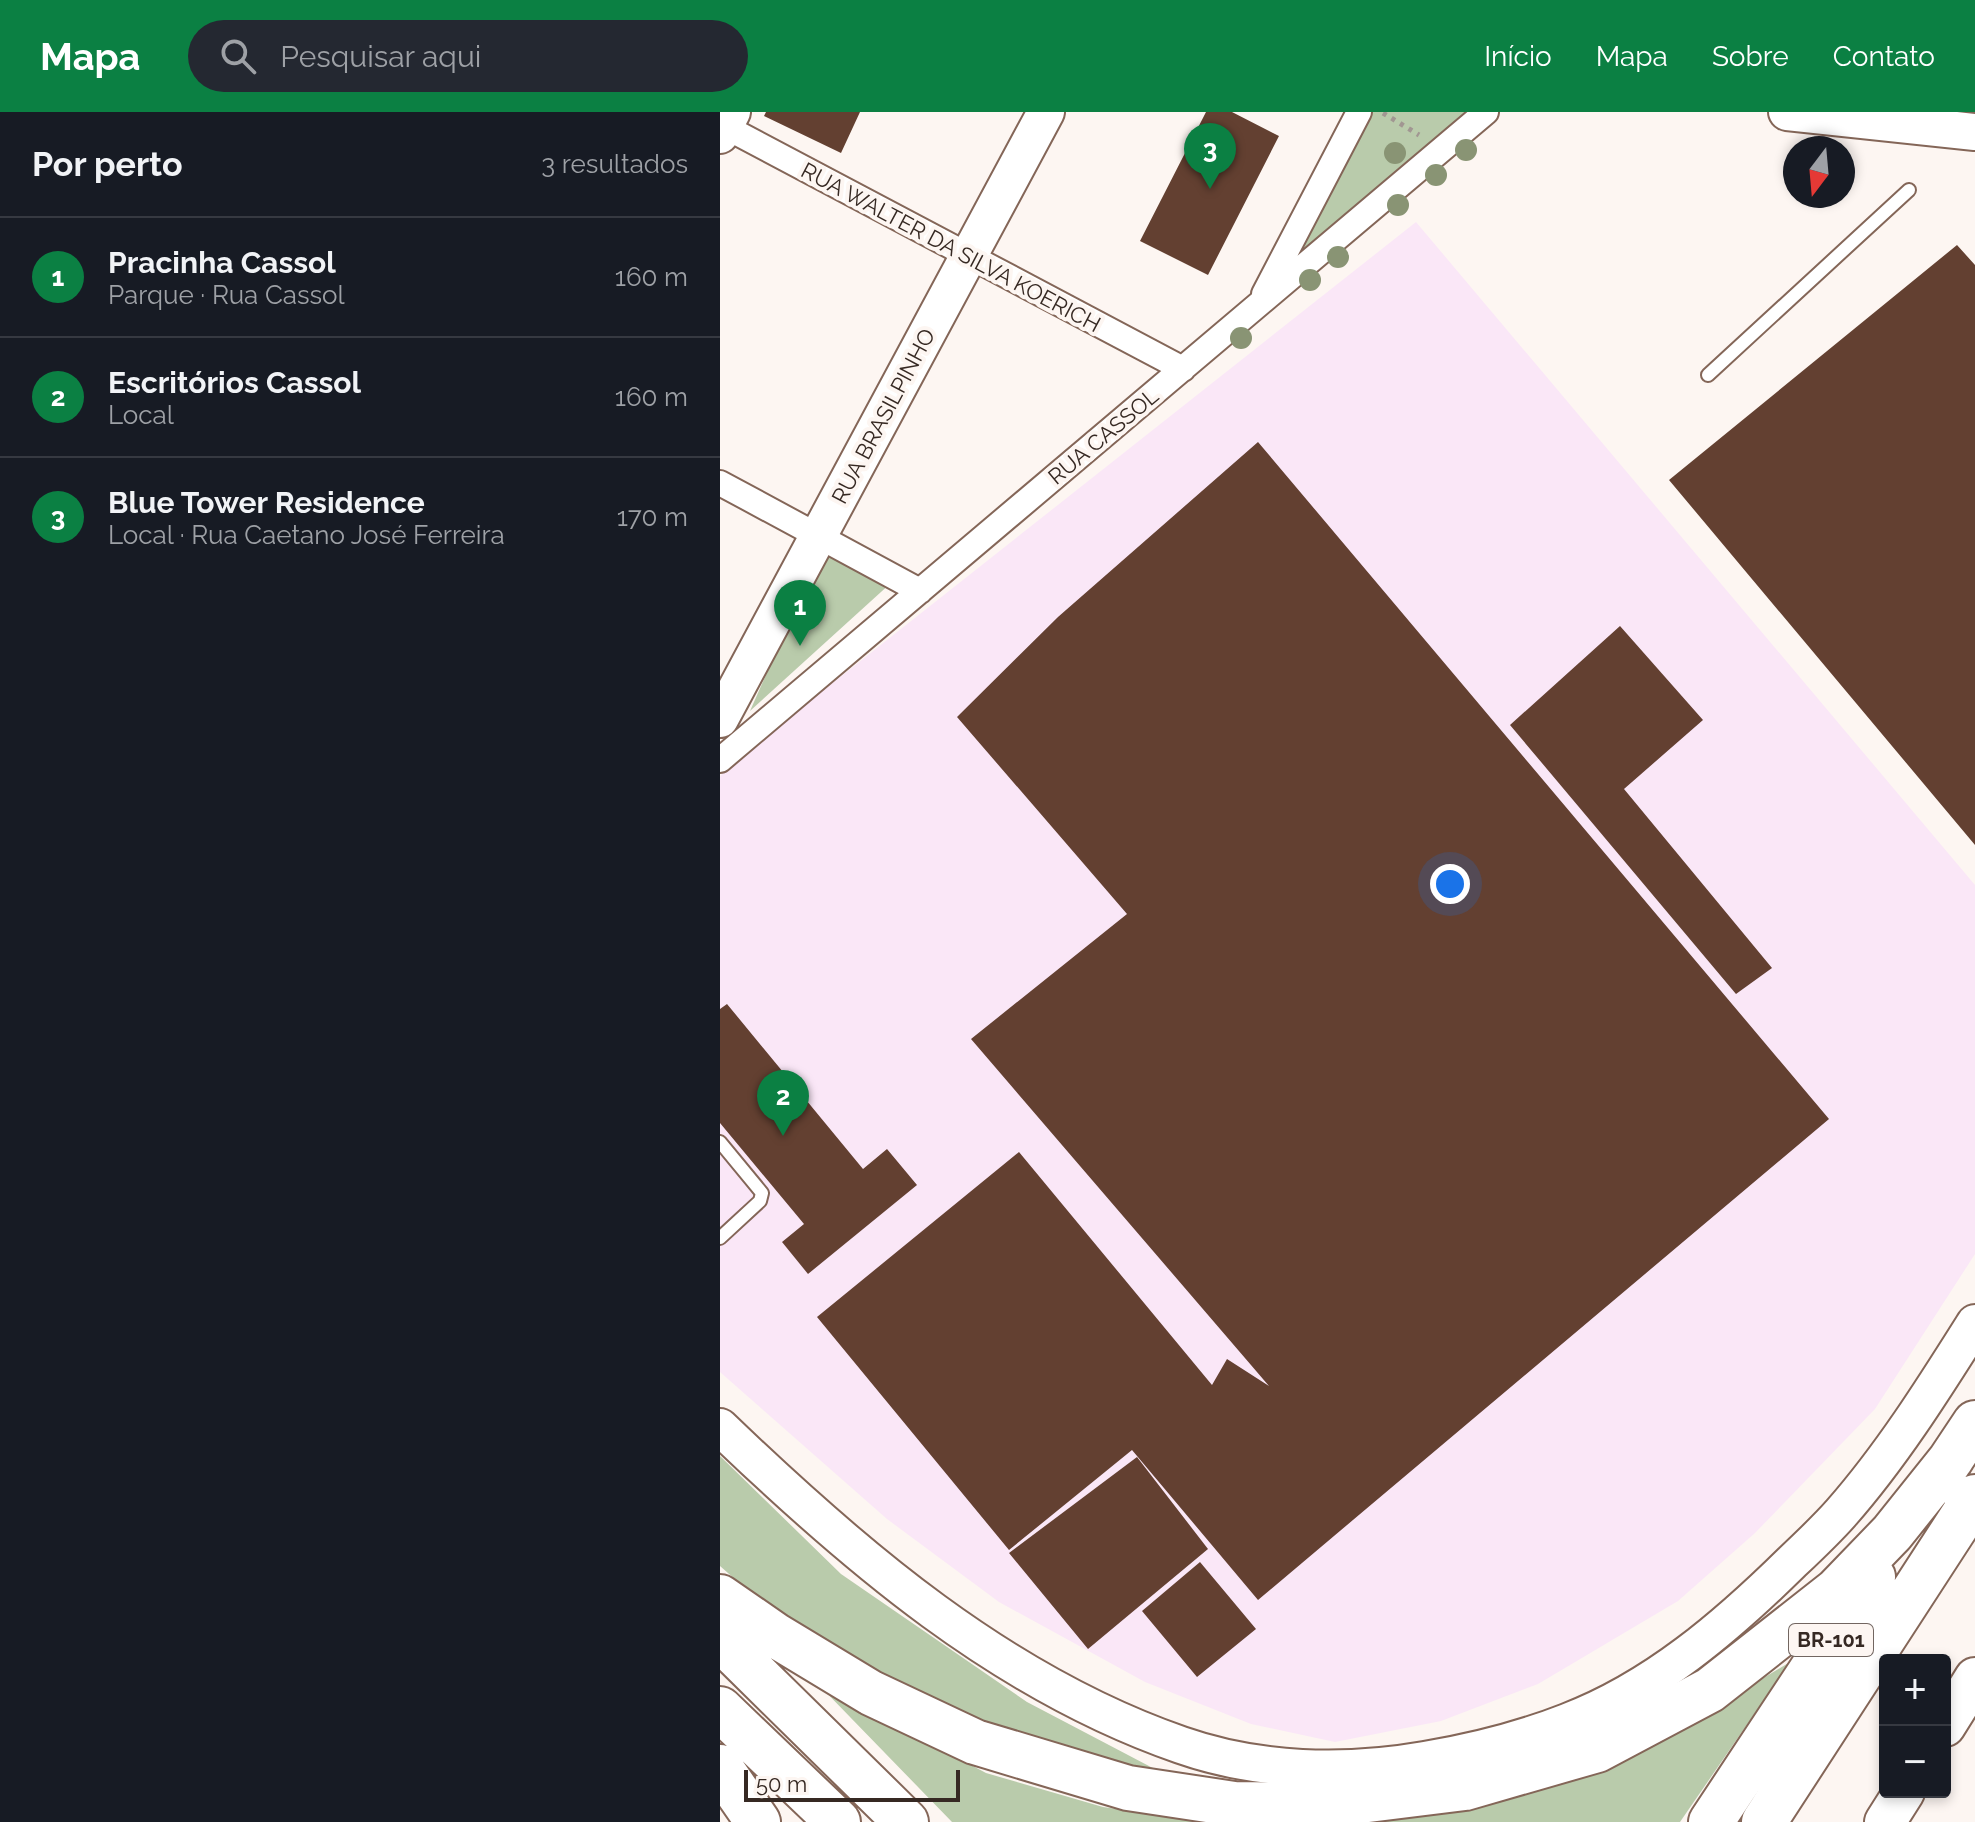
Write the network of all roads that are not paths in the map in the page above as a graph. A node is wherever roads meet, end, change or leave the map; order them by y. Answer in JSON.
{"nodes":[{"id":1,"x":1046,"y":112,"type":"edge"},
{"id":2,"x":1359,"y":112,"type":"edge"},
{"id":3,"x":1486,"y":112,"type":"edge"},
{"id":4,"x":1787,"y":112,"type":"edge"},
{"id":5,"x":724,"y":124,"type":"edge"},
{"id":6,"x":1975,"y":132,"type":"edge"},
{"id":7,"x":1909,"y":190,"type":"dead end"},
{"id":8,"x":969,"y":256,"type":"junction"},
{"id":9,"x":1259,"y":305,"type":"junction"},
{"id":10,"x":1183,"y":369,"type":"junction"},
{"id":11,"x":1708,"y":375,"type":"dead end"},
{"id":12,"x":720,"y":483,"type":"edge"},
{"id":13,"x":818,"y":536,"type":"junction"},
{"id":14,"x":920,"y":591,"type":"junction"},
{"id":15,"x":720,"y":719,"type":"edge"},
{"id":16,"x":720,"y":760,"type":"edge"},
{"id":17,"x":720,"y":1142,"type":"edge"},
{"id":18,"x":720,"y":1238,"type":"edge"},
{"id":19,"x":1975,"y":1323,"type":"edge"},
{"id":20,"x":720,"y":1427,"type":"edge"},
{"id":21,"x":1964,"y":1441,"type":"edge"},
{"id":22,"x":1975,"y":1497,"type":"edge"},
{"id":23,"x":720,"y":1597,"type":"edge"},
{"id":24,"x":720,"y":1639,"type":"edge"},
{"id":25,"x":1975,"y":1678,"type":"edge"},
{"id":26,"x":720,"y":1709,"type":"edge"},
{"id":27,"x":1951,"y":1716,"type":"edge"},
{"id":28,"x":1128,"y":1725,"type":"junction"},
{"id":29,"x":720,"y":1767,"type":"edge"},
{"id":30,"x":1900,"y":1798,"type":"edge"},
{"id":31,"x":1234,"y":1804,"type":"junction"},
{"id":32,"x":1769,"y":1814,"type":"edge"},
{"id":33,"x":758,"y":1822,"type":"edge"},
{"id":34,"x":838,"y":1822,"type":"edge"},
{"id":35,"x":906,"y":1822,"type":"edge"},
{"id":36,"x":1711,"y":1822,"type":"edge"},
{"id":37,"x":1885,"y":1822,"type":"edge"}],
"edges":[{"from":1,"to":8,"type":"main road","name":"RUA BRASILPINHO"},
{"from":2,"to":9,"type":"street"},
{"from":3,"to":9,"type":"street","name":"RUA CASSOL"},
{"from":4,"to":6,"type":"main road"},
{"from":5,"to":8,"type":"street","name":"RUA WALTER DA SILVA KOERICH"},
{"from":7,"to":11,"type":"lane"},
{"from":8,"to":10,"type":"street","name":"RUA WALTER DA SILVA KOERICH"},
{"from":8,"to":13,"type":"main road","name":"RUA BRASILPINHO"},
{"from":9,"to":10,"type":"street","name":"RUA CASSOL"},
{"from":10,"to":14,"type":"street","name":"RUA CASSOL"},
{"from":12,"to":13,"type":"street"},
{"from":13,"to":14,"type":"street"},
{"from":13,"to":15,"type":"main road","name":"RUA BRASILPINHO"},
{"from":14,"to":16,"type":"street","name":"RUA CASSOL"},
{"from":17,"to":18,"type":"lane"},
{"from":19,"to":28,"type":"main road"},
{"from":20,"to":28,"type":"main road"},
{"from":21,"to":31,"type":"highway"},
{"from":21,"to":36,"type":"highway","number":"BR-101"},
{"from":22,"to":32,"type":"highway","number":"BR-101"},
{"from":23,"to":31,"type":"highway"},
{"from":24,"to":35,"type":"highway"},
{"from":25,"to":27,"type":"main road"},
{"from":26,"to":34,"type":"highway"},
{"from":28,"to":31,"type":"main road"},
{"from":29,"to":33,"type":"highway"},
{"from":30,"to":37,"type":"main road"}]}
